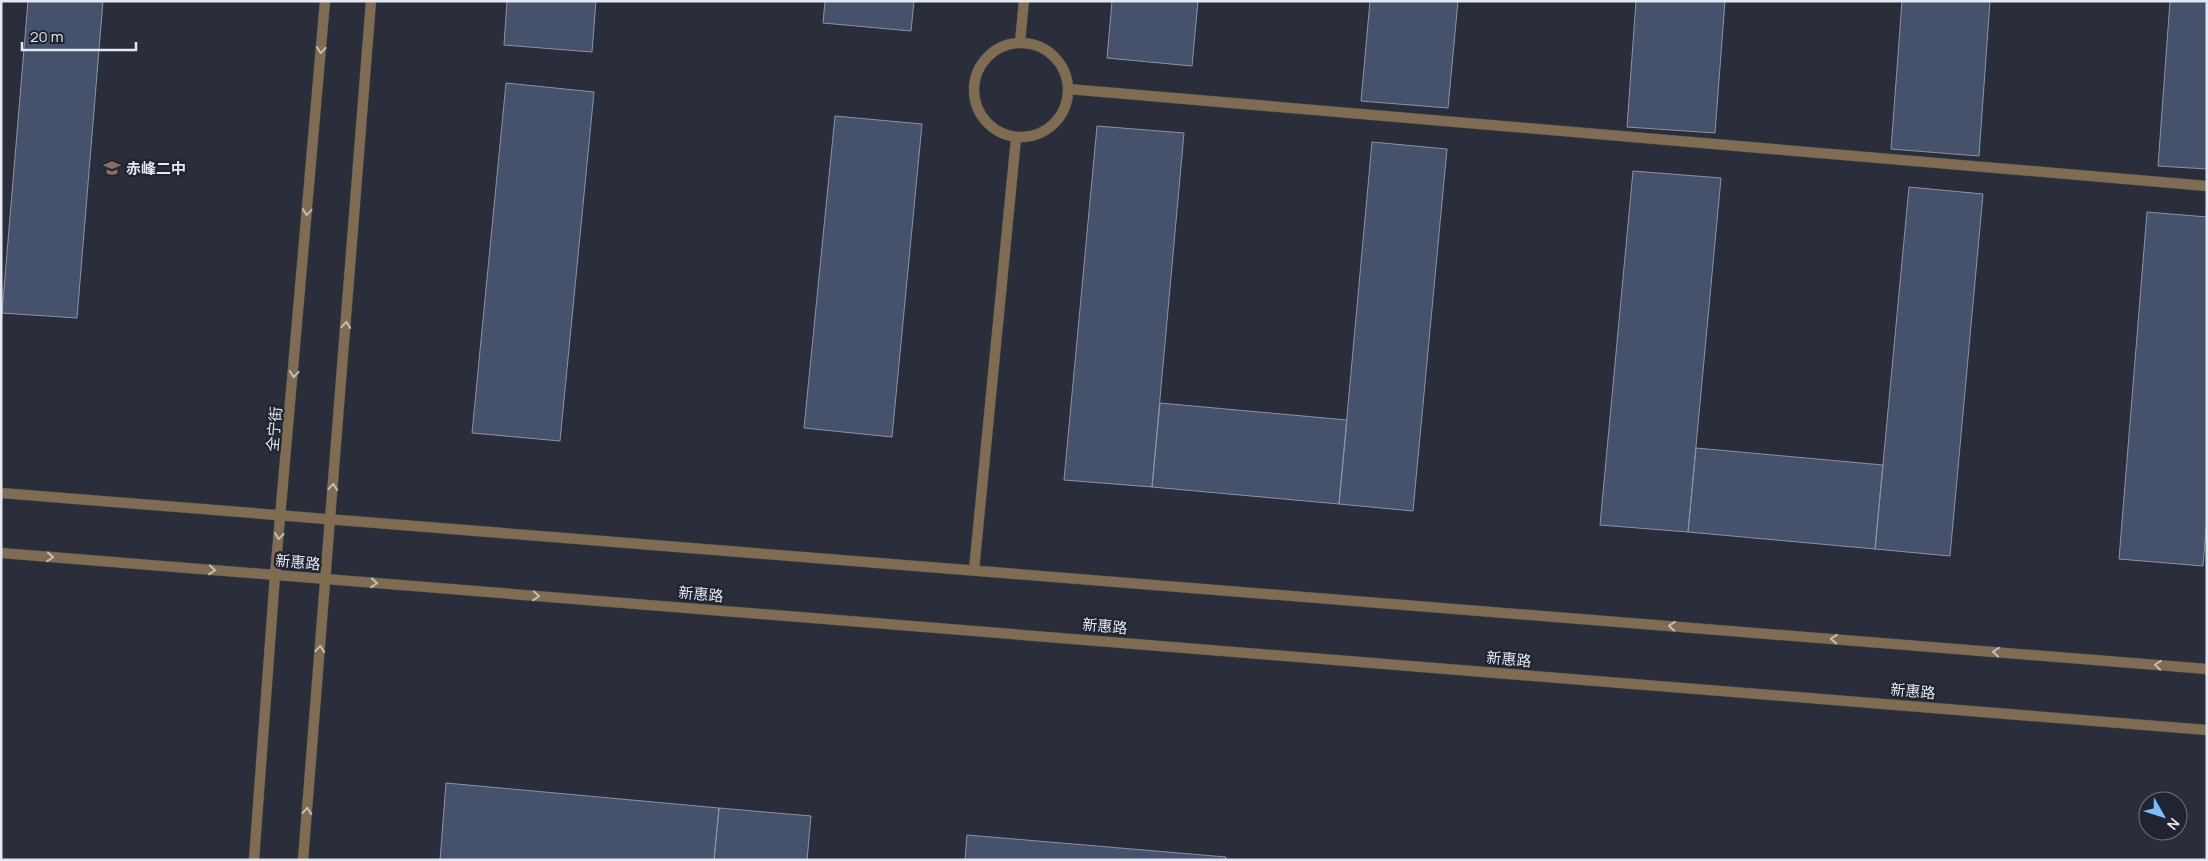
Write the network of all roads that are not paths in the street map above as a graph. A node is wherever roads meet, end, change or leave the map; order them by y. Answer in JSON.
{"nodes":[{"id":1,"x":325,"y":1,"type":"edge"},
{"id":2,"x":371,"y":1,"type":"edge"},
{"id":3,"x":1024,"y":1,"type":"edge"},
{"id":4,"x":1020,"y":42,"type":"junction"},
{"id":5,"x":1068,"y":89,"type":"junction"},
{"id":6,"x":1016,"y":138,"type":"junction"},
{"id":7,"x":2207,"y":186,"type":"edge"},
{"id":8,"x":1,"y":493,"type":"edge"},
{"id":9,"x":282,"y":515,"type":"junction"},
{"id":10,"x":330,"y":519,"type":"junction"},
{"id":11,"x":1,"y":553,"type":"edge"},
{"id":12,"x":974,"y":570,"type":"junction"},
{"id":13,"x":275,"y":575,"type":"junction"},
{"id":14,"x":326,"y":579,"type":"junction"},
{"id":15,"x":2207,"y":668,"type":"edge"},
{"id":16,"x":2207,"y":730,"type":"edge"},
{"id":17,"x":254,"y":860,"type":"edge"},
{"id":18,"x":303,"y":860,"type":"edge"}],
"edges":[{"from":1,"to":9,"type":"street","name":"全宁街","one_way":true},
{"from":10,"to":2,"type":"street","one_way":true},
{"from":3,"to":4,"type":"street"},
{"from":4,"to":5,"type":"street"},
{"from":4,"to":6,"type":"street"},
{"from":5,"to":6,"type":"street"},
{"from":5,"to":7,"type":"street"},
{"from":6,"to":12,"type":"street"},
{"from":8,"to":9,"type":"street"},
{"from":9,"to":10,"type":"street"},
{"from":9,"to":13,"type":"street","name":"全宁街","one_way":true},
{"from":10,"to":12,"type":"street"},
{"from":10,"to":14,"type":"street"},
{"from":11,"to":13,"type":"street","name":"新惠路","one_way":true},
{"from":15,"to":12,"type":"street","one_way":true},
{"from":13,"to":14,"type":"street","name":"新惠路"},
{"from":13,"to":17,"type":"street","name":"全宁街"},
{"from":14,"to":16,"type":"street","name":"新惠路","one_way":true},
{"from":18,"to":14,"type":"street","one_way":true}]}
